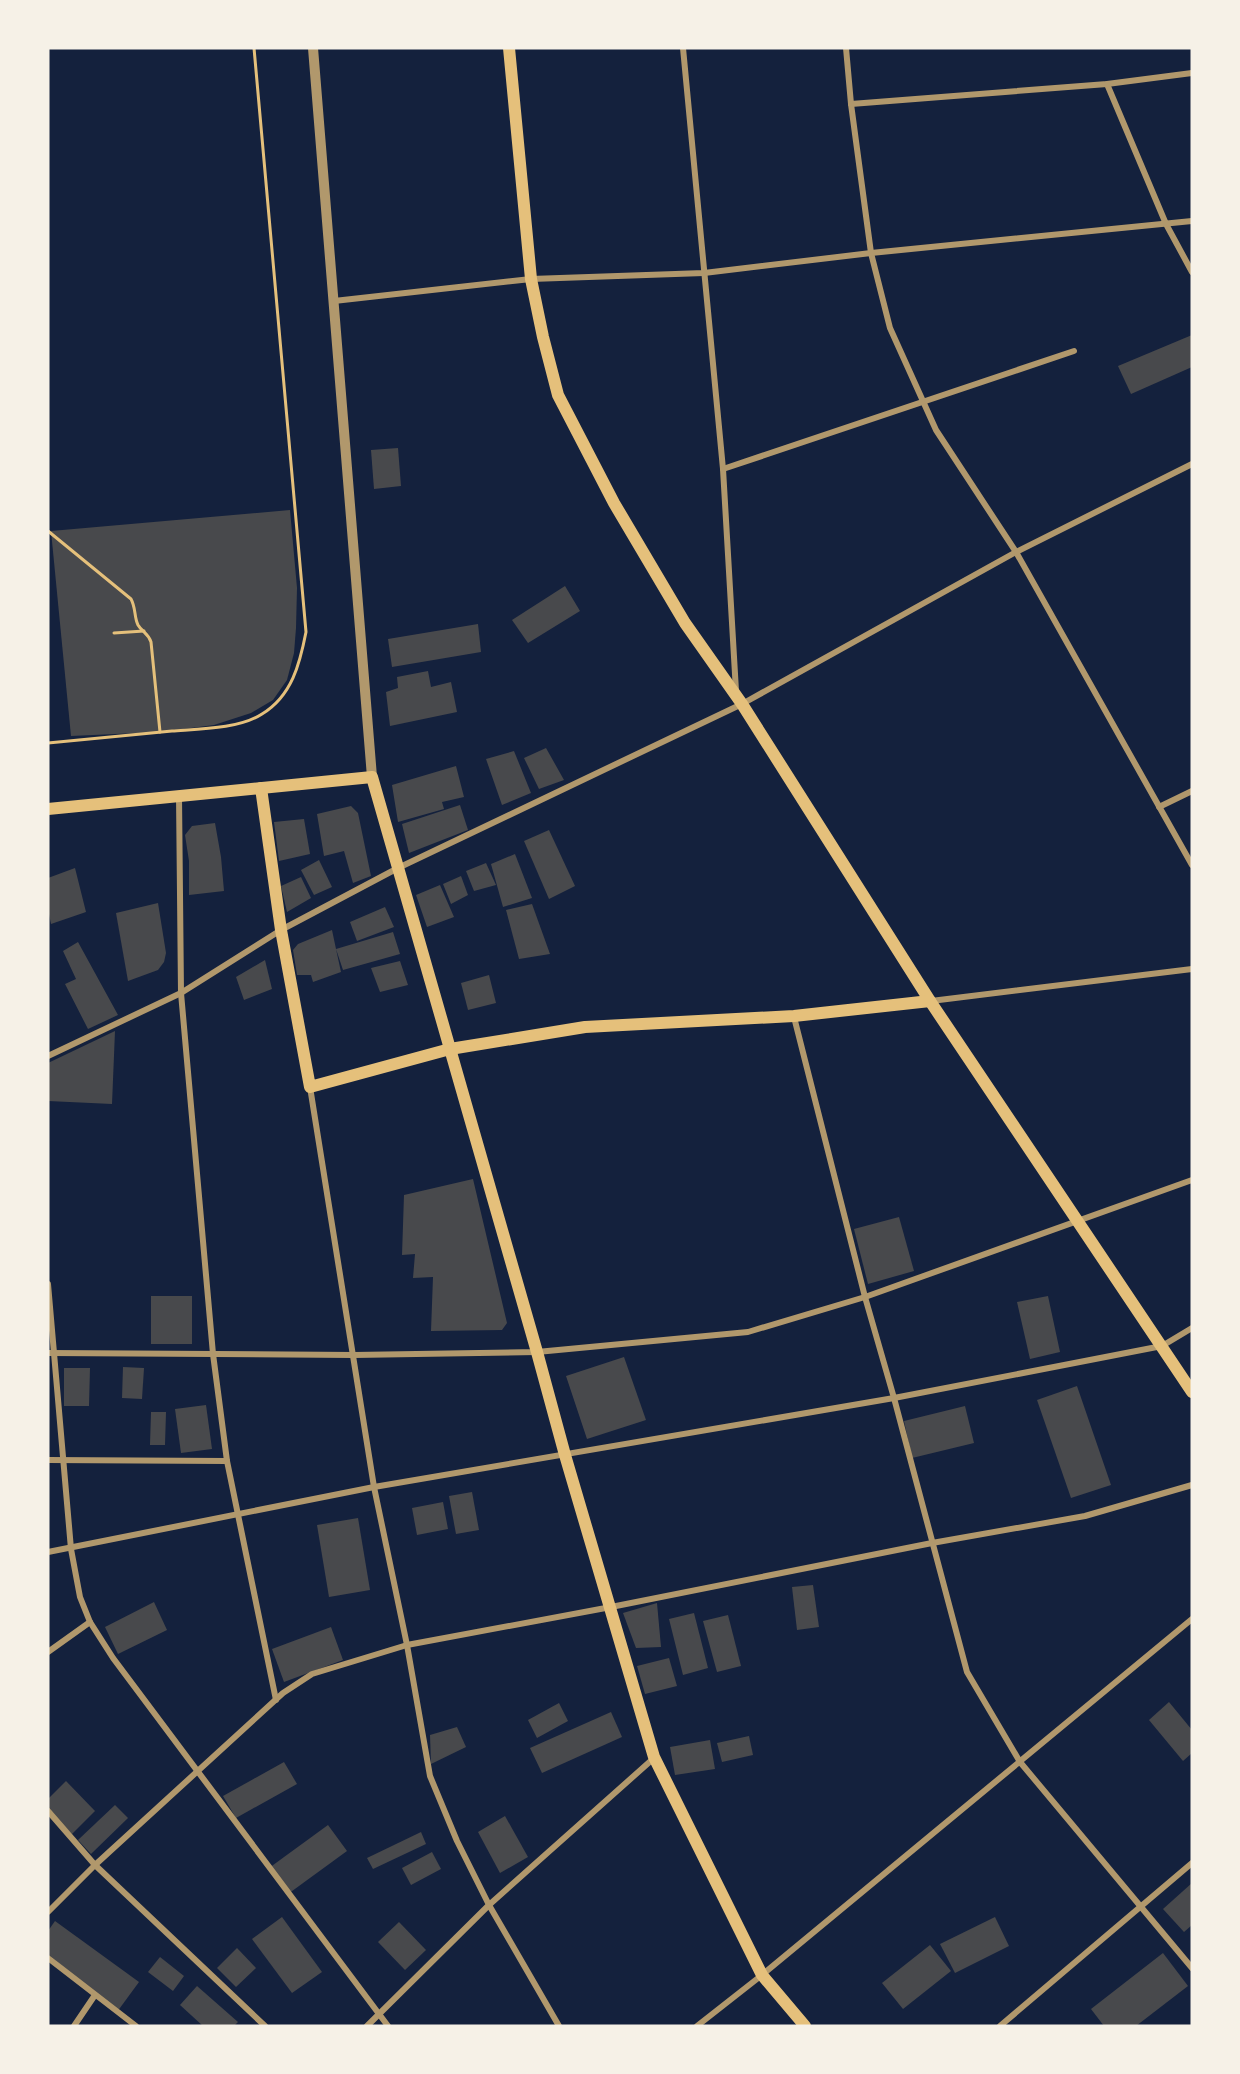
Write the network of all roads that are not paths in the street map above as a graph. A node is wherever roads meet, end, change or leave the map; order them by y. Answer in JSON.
{"nodes":[{"id":1,"x":313,"y":48,"type":"edge"},
{"id":2,"x":509,"y":48,"type":"edge"},
{"id":3,"x":683,"y":48,"type":"edge"},
{"id":4,"x":846,"y":48,"type":"edge"},
{"id":5,"x":1192,"y":73,"type":"edge"},
{"id":6,"x":1107,"y":84,"type":"junction"},
{"id":7,"x":851,"y":104,"type":"junction"},
{"id":8,"x":1192,"y":221,"type":"edge"},
{"id":9,"x":1166,"y":224,"type":"junction"},
{"id":10,"x":871,"y":253,"type":"junction"},
{"id":11,"x":1192,"y":272,"type":"edge"},
{"id":12,"x":704,"y":273,"type":"junction"},
{"id":13,"x":531,"y":279,"type":"junction"},
{"id":14,"x":334,"y":301,"type":"junction"},
{"id":15,"x":1074,"y":351,"type":"dead end"},
{"id":16,"x":924,"y":401,"type":"junction"},
{"id":17,"x":1192,"y":464,"type":"edge"},
{"id":18,"x":723,"y":469,"type":"junction"},
{"id":19,"x":1016,"y":552,"type":"junction"},
{"id":20,"x":739,"y":699,"type":"junction"},
{"id":21,"x":372,"y":777,"type":"junction"},
{"id":22,"x":261,"y":788,"type":"junction"},
{"id":23,"x":1192,"y":791,"type":"edge"},
{"id":24,"x":179,"y":796,"type":"junction"},
{"id":25,"x":1159,"y":807,"type":"junction"},
{"id":26,"x":48,"y":809,"type":"edge"},
{"id":27,"x":1192,"y":865,"type":"edge"},
{"id":28,"x":398,"y":868,"type":"junction"},
{"id":29,"x":281,"y":930,"type":"junction"},
{"id":30,"x":1192,"y":969,"type":"edge"},
{"id":31,"x":181,"y":993,"type":"junction"},
{"id":32,"x":930,"y":1002,"type":"junction"},
{"id":33,"x":794,"y":1016,"type":"junction"},
{"id":34,"x":450,"y":1049,"type":"junction"},
{"id":35,"x":48,"y":1056,"type":"edge"},
{"id":36,"x":310,"y":1087,"type":"junction"},
{"id":37,"x":1192,"y":1180,"type":"edge"},
{"id":38,"x":1076,"y":1220,"type":"junction"},
{"id":39,"x":48,"y":1284,"type":"edge"},
{"id":40,"x":865,"y":1298,"type":"junction"},
{"id":41,"x":1192,"y":1328,"type":"edge"},
{"id":42,"x":1162,"y":1346,"type":"junction"},
{"id":43,"x":537,"y":1352,"type":"junction"},
{"id":44,"x":51,"y":1353,"type":"edge"},
{"id":45,"x":213,"y":1354,"type":"junction"},
{"id":46,"x":354,"y":1355,"type":"junction"},
{"id":47,"x":1192,"y":1392,"type":"edge"},
{"id":48,"x":894,"y":1398,"type":"junction"},
{"id":49,"x":565,"y":1455,"type":"junction"},
{"id":50,"x":48,"y":1460,"type":"edge"},
{"id":51,"x":63,"y":1460,"type":"junction"},
{"id":52,"x":227,"y":1461,"type":"junction"},
{"id":53,"x":1192,"y":1485,"type":"edge"},
{"id":54,"x":374,"y":1487,"type":"junction"},
{"id":55,"x":237,"y":1514,"type":"junction"},
{"id":56,"x":932,"y":1543,"type":"junction"},
{"id":57,"x":71,"y":1549,"type":"junction"},
{"id":58,"x":48,"y":1552,"type":"edge"},
{"id":59,"x":611,"y":1607,"type":"junction"},
{"id":60,"x":1192,"y":1619,"type":"edge"},
{"id":61,"x":90,"y":1622,"type":"junction"},
{"id":62,"x":407,"y":1645,"type":"junction"},
{"id":63,"x":48,"y":1652,"type":"edge"},
{"id":64,"x":276,"y":1700,"type":"junction"},
{"id":65,"x":654,"y":1757,"type":"junction"},
{"id":66,"x":1020,"y":1762,"type":"junction"},
{"id":67,"x":196,"y":1771,"type":"junction"},
{"id":68,"x":48,"y":1811,"type":"edge"},
{"id":69,"x":1192,"y":1863,"type":"edge"},
{"id":70,"x":95,"y":1865,"type":"junction"},
{"id":71,"x":489,"y":1905,"type":"junction"},
{"id":72,"x":1141,"y":1907,"type":"junction"},
{"id":73,"x":48,"y":1912,"type":"edge"},
{"id":74,"x":48,"y":1958,"type":"edge"},
{"id":75,"x":1192,"y":1968,"type":"edge"},
{"id":76,"x":762,"y":1976,"type":"junction"},
{"id":77,"x":95,"y":1995,"type":"junction"},
{"id":78,"x":379,"y":2014,"type":"junction"},
{"id":79,"x":74,"y":2026,"type":"edge"},
{"id":80,"x":136,"y":2026,"type":"edge"},
{"id":81,"x":265,"y":2026,"type":"edge"},
{"id":82,"x":367,"y":2026,"type":"edge"},
{"id":83,"x":388,"y":2026,"type":"edge"},
{"id":84,"x":559,"y":2026,"type":"edge"},
{"id":85,"x":697,"y":2026,"type":"edge"},
{"id":86,"x":805,"y":2026,"type":"edge"},
{"id":87,"x":1000,"y":2026,"type":"edge"}],
"edges":[{"from":1,"to":14,"type":"street"},
{"from":2,"to":13,"type":"main road"},
{"from":3,"to":12,"type":"street"},
{"from":4,"to":7,"type":"street"},
{"from":5,"to":6,"type":"street"},
{"from":6,"to":7,"type":"street"},
{"from":6,"to":9,"type":"street"},
{"from":7,"to":10,"type":"street"},
{"from":8,"to":9,"type":"street"},
{"from":9,"to":10,"type":"street"},
{"from":9,"to":11,"type":"street"},
{"from":10,"to":12,"type":"street"},
{"from":10,"to":16,"type":"street"},
{"from":12,"to":13,"type":"street"},
{"from":12,"to":18,"type":"street"},
{"from":13,"to":14,"type":"street"},
{"from":13,"to":20,"type":"main road"},
{"from":14,"to":21,"type":"street"},
{"from":15,"to":16,"type":"street"},
{"from":16,"to":18,"type":"street"},
{"from":16,"to":19,"type":"street"},
{"from":17,"to":19,"type":"street"},
{"from":18,"to":20,"type":"street"},
{"from":19,"to":20,"type":"street"},
{"from":19,"to":25,"type":"street"},
{"from":20,"to":28,"type":"street"},
{"from":20,"to":32,"type":"main road"},
{"from":21,"to":22,"type":"main road"},
{"from":21,"to":28,"type":"main road"},
{"from":22,"to":24,"type":"main road"},
{"from":22,"to":29,"type":"main road"},
{"from":23,"to":25,"type":"street"},
{"from":24,"to":26,"type":"main road"},
{"from":24,"to":31,"type":"street"},
{"from":25,"to":27,"type":"street"},
{"from":28,"to":29,"type":"street"},
{"from":28,"to":34,"type":"main road"},
{"from":29,"to":31,"type":"street"},
{"from":29,"to":36,"type":"main road"},
{"from":30,"to":32,"type":"street"},
{"from":31,"to":35,"type":"street"},
{"from":31,"to":45,"type":"street"},
{"from":32,"to":33,"type":"main road"},
{"from":32,"to":38,"type":"main road"},
{"from":33,"to":34,"type":"main road"},
{"from":33,"to":40,"type":"street"},
{"from":34,"to":36,"type":"main road"},
{"from":34,"to":43,"type":"main road"},
{"from":36,"to":46,"type":"street"},
{"from":37,"to":38,"type":"street"},
{"from":38,"to":40,"type":"street"},
{"from":38,"to":42,"type":"main road"},
{"from":39,"to":44,"type":"street"},
{"from":40,"to":43,"type":"street"},
{"from":40,"to":48,"type":"street"},
{"from":41,"to":42,"type":"street"},
{"from":42,"to":47,"type":"main road"},
{"from":42,"to":48,"type":"street"},
{"from":43,"to":46,"type":"street"},
{"from":43,"to":49,"type":"main road"},
{"from":44,"to":45,"type":"street"},
{"from":44,"to":51,"type":"street"},
{"from":45,"to":46,"type":"street"},
{"from":45,"to":52,"type":"street"},
{"from":46,"to":54,"type":"street"},
{"from":48,"to":49,"type":"street"},
{"from":48,"to":56,"type":"street"},
{"from":49,"to":54,"type":"street"},
{"from":49,"to":59,"type":"main road"},
{"from":50,"to":51,"type":"street"},
{"from":51,"to":52,"type":"street"},
{"from":51,"to":57,"type":"street"},
{"from":52,"to":55,"type":"street"},
{"from":53,"to":56,"type":"street"},
{"from":54,"to":55,"type":"street"},
{"from":54,"to":62,"type":"street"},
{"from":55,"to":57,"type":"street"},
{"from":55,"to":64,"type":"street"},
{"from":56,"to":59,"type":"street"},
{"from":56,"to":66,"type":"street"},
{"from":57,"to":58,"type":"street"},
{"from":57,"to":61,"type":"street"},
{"from":59,"to":62,"type":"street"},
{"from":59,"to":65,"type":"main road"},
{"from":60,"to":66,"type":"street"},
{"from":61,"to":63,"type":"street"},
{"from":61,"to":67,"type":"street"},
{"from":62,"to":64,"type":"street"},
{"from":62,"to":71,"type":"street"},
{"from":64,"to":67,"type":"street"},
{"from":65,"to":71,"type":"street"},
{"from":65,"to":76,"type":"main road"},
{"from":66,"to":72,"type":"street"},
{"from":66,"to":76,"type":"street"},
{"from":67,"to":70,"type":"street"},
{"from":67,"to":78,"type":"street"},
{"from":68,"to":70,"type":"street"},
{"from":69,"to":72,"type":"street"},
{"from":70,"to":73,"type":"street"},
{"from":70,"to":81,"type":"street"},
{"from":71,"to":78,"type":"street"},
{"from":71,"to":84,"type":"street"},
{"from":72,"to":75,"type":"street"},
{"from":72,"to":87,"type":"street"},
{"from":74,"to":77,"type":"street"},
{"from":76,"to":85,"type":"street"},
{"from":76,"to":86,"type":"main road"},
{"from":77,"to":79,"type":"street"},
{"from":77,"to":80,"type":"street"},
{"from":78,"to":82,"type":"street"},
{"from":78,"to":83,"type":"street"}]}
